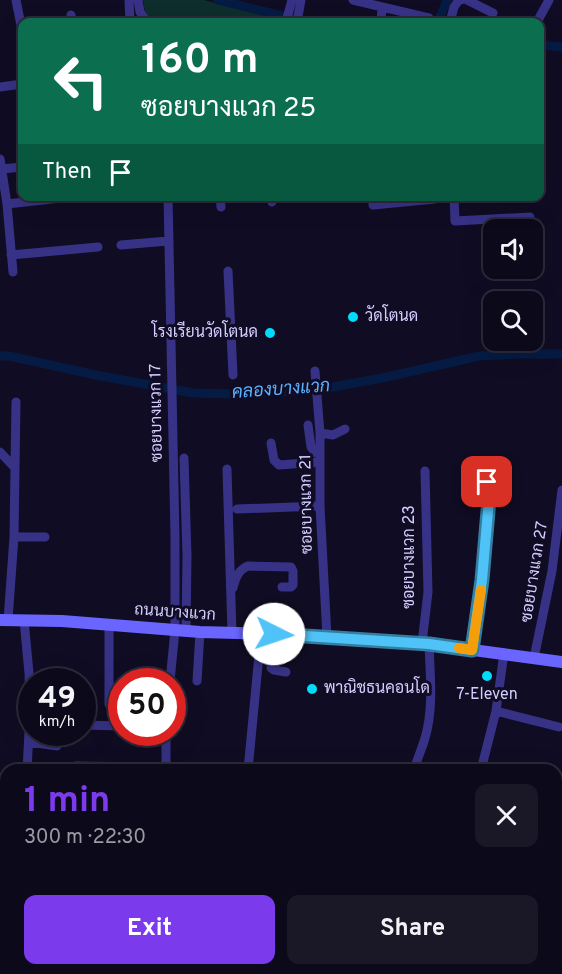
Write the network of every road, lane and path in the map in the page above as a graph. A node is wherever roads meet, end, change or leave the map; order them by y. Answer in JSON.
{"nodes":[{"id":1,"x":16,"y":0,"type":"edge"},
{"id":2,"x":292,"y":0,"type":"edge"},
{"id":3,"x":302,"y":0,"type":"edge"},
{"id":4,"x":353,"y":0,"type":"edge"},
{"id":5,"x":461,"y":0,"type":"edge"},
{"id":6,"x":467,"y":0,"type":"edge"},
{"id":7,"x":549,"y":0,"type":"edge"},
{"id":8,"x":132,"y":2,"type":"edge"},
{"id":9,"x":382,"y":7,"type":"junction"},
{"id":10,"x":493,"y":13,"type":"dead end"},
{"id":11,"x":20,"y":18,"type":"edge"},
{"id":12,"x":130,"y":18,"type":"edge"},
{"id":13,"x":136,"y":18,"type":"edge"},
{"id":14,"x":144,"y":18,"type":"edge"},
{"id":15,"x":287,"y":18,"type":"edge"},
{"id":16,"x":298,"y":18,"type":"edge"},
{"id":17,"x":381,"y":18,"type":"edge"},
{"id":18,"x":429,"y":18,"type":"dead end"},
{"id":19,"x":451,"y":18,"type":"edge"},
{"id":20,"x":539,"y":18,"type":"edge"},
{"id":21,"x":18,"y":85,"type":"edge"},
{"id":22,"x":0,"y":87,"type":"edge"},
{"id":23,"x":1,"y":164,"type":"edge"},
{"id":24,"x":18,"y":166,"type":"edge"},
{"id":25,"x":4,"y":199,"type":"edge"},
{"id":26,"x":168,"y":201,"type":"edge"},
{"id":27,"x":220,"y":201,"type":"edge"},
{"id":28,"x":454,"y":201,"type":"edge"},
{"id":29,"x":221,"y":207,"type":"dead end"},
{"id":30,"x":530,"y":217,"type":"dead end"},
{"id":31,"x":168,"y":241,"type":"junction"},
{"id":32,"x":121,"y":245,"type":"dead end"},
{"id":33,"x":98,"y":247,"type":"dead end"},
{"id":34,"x":0,"y":249,"type":"edge"},
{"id":35,"x":11,"y":252,"type":"junction"},
{"id":36,"x":228,"y":271,"type":"dead end"},
{"id":37,"x":13,"y":272,"type":"dead end"},
{"id":38,"x":315,"y":371,"type":"dead end"},
{"id":39,"x":233,"y":375,"type":"dead end"},
{"id":40,"x":16,"y":402,"type":"dead end"},
{"id":41,"x":308,"y":425,"type":"dead end"},
{"id":42,"x":345,"y":429,"type":"dead end"},
{"id":43,"x":320,"y":434,"type":"junction"},
{"id":44,"x":271,"y":442,"type":"dead end"},
{"id":45,"x":0,"y":452,"type":"edge"},
{"id":46,"x":320,"y":457,"type":"junction"},
{"id":47,"x":184,"y":458,"type":"dead end"},
{"id":48,"x":15,"y":468,"type":"junction"},
{"id":49,"x":227,"y":469,"type":"dead end"},
{"id":50,"x":425,"y":471,"type":"dead end"},
{"id":51,"x":475,"y":480,"type":"dead end"},
{"id":52,"x":562,"y":490,"type":"edge"},
{"id":53,"x":320,"y":506,"type":"junction"},
{"id":54,"x":237,"y":509,"type":"dead end"},
{"id":55,"x":14,"y":537,"type":"junction"},
{"id":56,"x":45,"y":537,"type":"dead end"},
{"id":57,"x":282,"y":587,"type":"dead end"},
{"id":58,"x":232,"y":595,"type":"junction"},
{"id":59,"x":4,"y":620,"type":"edge"},
{"id":60,"x":24,"y":620,"type":"junction"},
{"id":61,"x":109,"y":626,"type":"junction"},
{"id":62,"x":181,"y":630,"type":"junction"},
{"id":63,"x":200,"y":632,"type":"junction"},
{"id":64,"x":232,"y":633,"type":"junction"},
{"id":65,"x":267,"y":634,"type":"junction"},
{"id":66,"x":327,"y":637,"type":"junction"},
{"id":67,"x":425,"y":644,"type":"junction"},
{"id":68,"x":472,"y":650,"type":"junction"},
{"id":69,"x":504,"y":653,"type":"junction"},
{"id":70,"x":534,"y":658,"type":"junction"},
{"id":71,"x":562,"y":662,"type":"edge"},
{"id":72,"x":29,"y":668,"type":"edge"},
{"id":73,"x":109,"y":668,"type":"edge"},
{"id":74,"x":173,"y":668,"type":"edge"},
{"id":75,"x":286,"y":672,"type":"dead end"},
{"id":76,"x":197,"y":681,"type":"dead end"},
{"id":77,"x":496,"y":711,"type":"junction"},
{"id":78,"x":559,"y":727,"type":"dead end"},
{"id":79,"x":29,"y":746,"type":"edge"},
{"id":80,"x":166,"y":746,"type":"edge"},
{"id":81,"x":27,"y":764,"type":"edge"},
{"id":82,"x":166,"y":764,"type":"edge"},
{"id":83,"x":250,"y":764,"type":"edge"},
{"id":84,"x":416,"y":764,"type":"edge"},
{"id":85,"x":483,"y":764,"type":"edge"}],
"edges":[{"from":1,"to":11,"type":"street"},
{"from":2,"to":15,"type":"street"},
{"from":3,"to":16,"type":"street"},
{"from":4,"to":9,"type":"street"},
{"from":5,"to":19,"type":"street"},
{"from":6,"to":10,"type":"street"},
{"from":7,"to":20,"type":"street"},
{"from":8,"to":12,"type":"street"},
{"from":8,"to":13,"type":"street"},
{"from":8,"to":14,"type":"street"},
{"from":9,"to":17,"type":"street"},
{"from":9,"to":18,"type":"street"},
{"from":21,"to":22,"type":"street"},
{"from":23,"to":24,"type":"street"},
{"from":23,"to":25,"type":"street"},
{"from":25,"to":35,"type":"street"},
{"from":26,"to":31,"type":"street","name":"ซอยบางแวก 17"},
{"from":27,"to":29,"type":"street"},
{"from":28,"to":30,"type":"street"},
{"from":31,"to":32,"type":"street"},
{"from":31,"to":62,"type":"street","name":"ซอยบางแวก 17"},
{"from":33,"to":35,"type":"street"},
{"from":34,"to":35,"type":"street"},
{"from":35,"to":37,"type":"street"},
{"from":36,"to":39,"type":"street"},
{"from":38,"to":43,"type":"street","name":"ซอยบางแวก 21"},
{"from":40,"to":48,"type":"street"},
{"from":41,"to":46,"type":"street"},
{"from":42,"to":43,"type":"street"},
{"from":43,"to":46,"type":"street","name":"ซอยบางแวก 21"},
{"from":44,"to":46,"type":"street"},
{"from":45,"to":48,"type":"street"},
{"from":46,"to":53,"type":"street","name":"ซอยบางแวก 21"},
{"from":47,"to":62,"type":"street"},
{"from":48,"to":55,"type":"street"},
{"from":49,"to":58,"type":"street"},
{"from":50,"to":67,"type":"street","name":"ซอยบางแวก 23"},
{"from":51,"to":68,"type":"street"},
{"from":52,"to":70,"type":"street","name":"ซอยบางแวก 27"},
{"from":53,"to":54,"type":"street"},
{"from":53,"to":66,"type":"street","name":"ซอยบางแวก 21"},
{"from":55,"to":56,"type":"street"},
{"from":55,"to":59,"type":"street"},
{"from":57,"to":58,"type":"street"},
{"from":58,"to":64,"type":"street"},
{"from":59,"to":60,"type":"main road","name":"ถนนบางแวก"},
{"from":60,"to":61,"type":"main road","name":"ถนนบางแวก"},
{"from":60,"to":72,"type":"street"},
{"from":61,"to":62,"type":"main road","name":"ถนนบางแวก"},
{"from":61,"to":73,"type":"street"},
{"from":62,"to":63,"type":"main road","name":"ถนนบางแวก"},
{"from":62,"to":74,"type":"street"},
{"from":63,"to":64,"type":"main road","name":"ถนนบางแวก"},
{"from":63,"to":76,"type":"street"},
{"from":64,"to":65,"type":"main road","name":"ถนนบางแวก"},
{"from":65,"to":66,"type":"main road","name":"ถนนบางแวก"},
{"from":65,"to":75,"type":"street"},
{"from":65,"to":83,"type":"street"},
{"from":66,"to":67,"type":"main road","name":"ถนนบางแวก"},
{"from":67,"to":68,"type":"main road","name":"ถนนบางแวก"},
{"from":67,"to":84,"type":"street","name":"ซอยบางแวก 23"},
{"from":68,"to":69,"type":"main road","name":"ถนนบางแวก"},
{"from":69,"to":70,"type":"main road","name":"ถนนบางแวก"},
{"from":69,"to":77,"type":"street"},
{"from":70,"to":71,"type":"main road","name":"ถนนบางแวก"},
{"from":77,"to":78,"type":"street"},
{"from":77,"to":85,"type":"street"},
{"from":79,"to":81,"type":"street"},
{"from":80,"to":82,"type":"street"}]}
